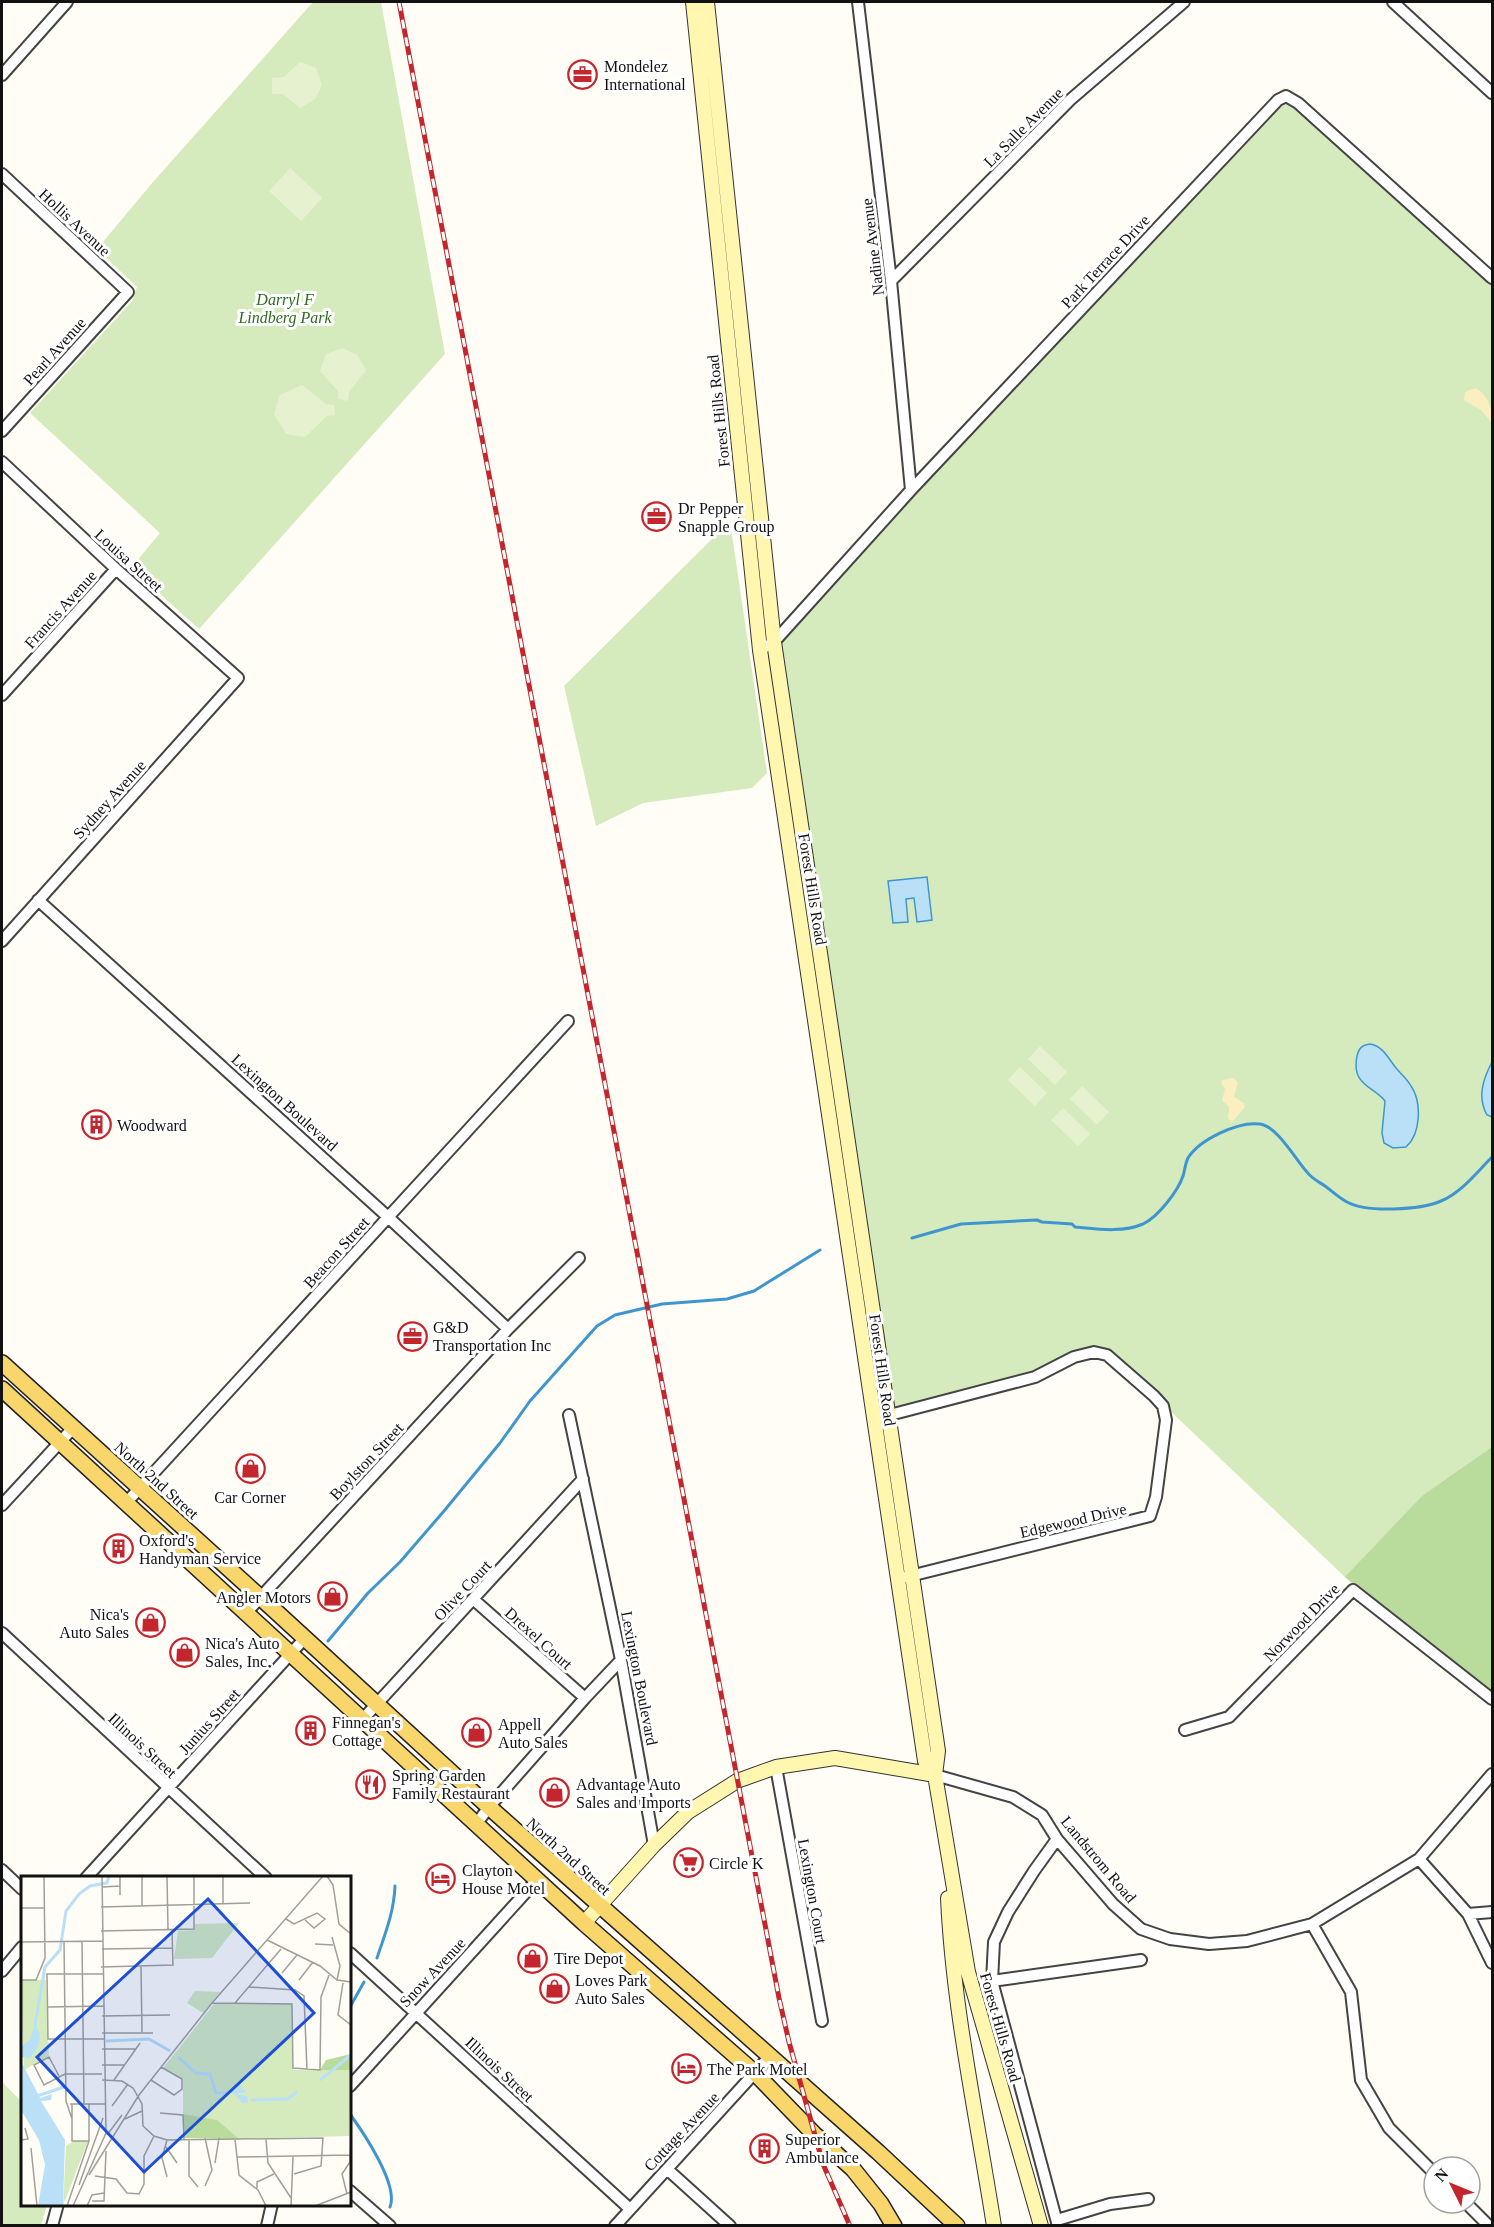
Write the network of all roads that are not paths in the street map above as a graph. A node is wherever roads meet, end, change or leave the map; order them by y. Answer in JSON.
{"nodes":[{"id":1,"x":67,"y":2,"type":"edge"},
{"id":2,"x":693,"y":2,"type":"edge"},
{"id":3,"x":707,"y":2,"type":"edge"},
{"id":4,"x":858,"y":2,"type":"edge"},
{"id":5,"x":1184,"y":2,"type":"edge"},
{"id":6,"x":1393,"y":2,"type":"edge"},
{"id":7,"x":2,"y":75,"type":"edge"},
{"id":8,"x":1492,"y":93,"type":"edge"},
{"id":9,"x":2,"y":174,"type":"edge"},
{"id":10,"x":722,"y":218,"type":"junction"},
{"id":11,"x":1492,"y":278,"type":"edge"},
{"id":12,"x":891,"y":281,"type":"junction"},
{"id":13,"x":128,"y":292,"type":"joint"},
{"id":14,"x":2,"y":431,"type":"edge"},
{"id":15,"x":753,"y":447,"type":"junction"},
{"id":16,"x":739,"y":451,"type":"junction"},
{"id":17,"x":2,"y":462,"type":"edge"},
{"id":18,"x":911,"y":490,"type":"junction"},
{"id":19,"x":116,"y":569,"type":"junction"},
{"id":20,"x":774,"y":642,"type":"junction"},
{"id":21,"x":760,"y":650,"type":"junction"},
{"id":22,"x":238,"y":678,"type":"joint"},
{"id":23,"x":2,"y":695,"type":"edge"},
{"id":24,"x":807,"y":860,"type":"junction"},
{"id":25,"x":793,"y":864,"type":"junction"},
{"id":26,"x":38,"y":900,"type":"junction"},
{"id":27,"x":818,"y":938,"type":"junction"},
{"id":28,"x":804,"y":940,"type":"junction"},
{"id":29,"x":2,"y":941,"type":"edge"},
{"id":30,"x":567,"y":1021,"type":"dead end"},
{"id":31,"x":388,"y":1217,"type":"junction"},
{"id":32,"x":579,"y":1258,"type":"dead end"},
{"id":33,"x":508,"y":1329,"type":"junction"},
{"id":34,"x":2,"y":1363,"type":"edge"},
{"id":35,"x":2,"y":1389,"type":"edge"},
{"id":36,"x":569,"y":1415,"type":"dead end"},
{"id":37,"x":888,"y":1415,"type":"junction"},
{"id":38,"x":874,"y":1420,"type":"junction"},
{"id":39,"x":73,"y":1428,"type":"junction"},
{"id":40,"x":60,"y":1442,"type":"junction"},
{"id":41,"x":584,"y":1479,"type":"junction"},
{"id":42,"x":140,"y":1488,"type":"junction"},
{"id":43,"x":126,"y":1503,"type":"junction"},
{"id":44,"x":2,"y":1505,"type":"edge"},
{"id":45,"x":911,"y":1576,"type":"junction"},
{"id":46,"x":897,"y":1579,"type":"junction"},
{"id":47,"x":260,"y":1597,"type":"junction"},
{"id":48,"x":474,"y":1599,"type":"junction"},
{"id":49,"x":246,"y":1614,"type":"junction"},
{"id":50,"x":2,"y":1633,"type":"edge"},
{"id":51,"x":305,"y":1638,"type":"junction"},
{"id":52,"x":290,"y":1654,"type":"junction"},
{"id":53,"x":621,"y":1660,"type":"junction"},
{"id":54,"x":585,"y":1698,"type":"junction"},
{"id":55,"x":1492,"y":1699,"type":"edge"},
{"id":56,"x":377,"y":1704,"type":"junction"},
{"id":57,"x":362,"y":1720,"type":"junction"},
{"id":58,"x":1185,"y":1730,"type":"dead end"},
{"id":59,"x":776,"y":1767,"type":"junction"},
{"id":60,"x":1492,"y":1774,"type":"edge"},
{"id":61,"x":935,"y":1775,"type":"junction"},
{"id":62,"x":168,"y":1789,"type":"junction"},
{"id":63,"x":489,"y":1807,"type":"junction"},
{"id":64,"x":477,"y":1823,"type":"junction"},
{"id":65,"x":946,"y":1833,"type":"junction"},
{"id":66,"x":1057,"y":1839,"type":"junction"},
{"id":67,"x":654,"y":1845,"type":"junction"},
{"id":68,"x":1419,"y":1859,"type":"junction"},
{"id":69,"x":2,"y":1870,"type":"edge"},
{"id":70,"x":89,"y":1876,"type":"edge"},
{"id":71,"x":264,"y":1876,"type":"edge"},
{"id":72,"x":537,"y":1880,"type":"junction"},
{"id":73,"x":21,"y":1888,"type":"edge"},
{"id":74,"x":598,"y":1906,"type":"junction"},
{"id":75,"x":1492,"y":1912,"type":"edge"},
{"id":76,"x":1468,"y":1914,"type":"junction"},
{"id":77,"x":584,"y":1923,"type":"junction"},
{"id":78,"x":1312,"y":1924,"type":"junction"},
{"id":79,"x":21,"y":1948,"type":"edge"},
{"id":80,"x":351,"y":1954,"type":"edge"},
{"id":81,"x":1141,"y":1960,"type":"dead end"},
{"id":82,"x":1492,"y":1963,"type":"edge"},
{"id":83,"x":2,"y":1971,"type":"edge"},
{"id":84,"x":992,"y":1981,"type":"junction"},
{"id":85,"x":416,"y":2012,"type":"junction"},
{"id":86,"x":822,"y":2021,"type":"dead end"},
{"id":87,"x":770,"y":2056,"type":"junction"},
{"id":88,"x":755,"y":2073,"type":"junction"},
{"id":89,"x":351,"y":2085,"type":"edge"},
{"id":90,"x":1422,"y":2161,"type":"edge"},
{"id":91,"x":667,"y":2169,"type":"junction"},
{"id":92,"x":351,"y":2191,"type":"edge"},
{"id":93,"x":1148,"y":2199,"type":"dead end"},
{"id":94,"x":58,"y":2206,"type":"edge"},
{"id":95,"x":272,"y":2206,"type":"edge"},
{"id":96,"x":630,"y":2209,"type":"junction"},
{"id":97,"x":1478,"y":2215,"type":"edge"},
{"id":98,"x":1058,"y":2223,"type":"edge"},
{"id":99,"x":52,"y":2226,"type":"edge"},
{"id":100,"x":267,"y":2226,"type":"edge"},
{"id":101,"x":390,"y":2226,"type":"edge"},
{"id":102,"x":615,"y":2226,"type":"edge"},
{"id":103,"x":730,"y":2226,"type":"edge"},
{"id":104,"x":894,"y":2226,"type":"edge"},
{"id":105,"x":957,"y":2226,"type":"edge"},
{"id":106,"x":994,"y":2226,"type":"edge"},
{"id":107,"x":1041,"y":2226,"type":"edge"},
{"id":108,"x":1489,"y":2226,"type":"edge"}],
"edges":[{"from":1,"to":7,"type":"street"},
{"from":2,"to":10,"type":"street","name":"Forest Hills Road"},
{"from":3,"to":10,"type":"street","name":"Forest Hills Road"},
{"from":4,"to":12,"type":"street","name":"Nadine Avenue"},
{"from":5,"to":12,"type":"street","name":"La Salle Avenue"},
{"from":6,"to":8,"type":"street"},
{"from":9,"to":13,"type":"street","name":"Hollis Avenue"},
{"from":10,"to":15,"type":"street","name":"Forest Hills Road"},
{"from":10,"to":16,"type":"street","name":"Forest Hills Road"},
{"from":11,"to":18,"type":"street","name":"Park Terrace Drive"},
{"from":12,"to":18,"type":"street","name":"Nadine Avenue"},
{"from":13,"to":14,"type":"street","name":"Pearl Avenue"},
{"from":15,"to":16,"type":"street"},
{"from":15,"to":20,"type":"street","name":"Forest Hills Road"},
{"from":16,"to":21,"type":"street","name":"Forest Hills Road"},
{"from":17,"to":19,"type":"street","name":"Louisa Street"},
{"from":18,"to":20,"type":"street","name":"Park Terrace Drive"},
{"from":19,"to":22,"type":"street","name":"Louisa Street"},
{"from":19,"to":23,"type":"street","name":"Francis Avenue"},
{"from":20,"to":21,"type":"street","name":"Park Terrace Drive"},
{"from":20,"to":24,"type":"street","name":"Forest Hills Road"},
{"from":21,"to":25,"type":"street","name":"Forest Hills Road"},
{"from":22,"to":26,"type":"street","name":"Sydney Avenue"},
{"from":24,"to":25,"type":"street"},
{"from":24,"to":27,"type":"street","name":"Forest Hills Road"},
{"from":25,"to":28,"type":"street","name":"Forest Hills Road"},
{"from":26,"to":29,"type":"street","name":"Sydney Avenue"},
{"from":26,"to":31,"type":"street","name":"Lexington Boulevard"},
{"from":27,"to":28,"type":"street"},
{"from":27,"to":37,"type":"street","name":"Forest Hills Road"},
{"from":28,"to":38,"type":"street","name":"Forest Hills Road"},
{"from":30,"to":31,"type":"street","name":"Beacon Street"},
{"from":31,"to":33,"type":"street","name":"Lexington Boulevard"},
{"from":31,"to":42,"type":"street","name":"Beacon Street"},
{"from":32,"to":33,"type":"street","name":"Boylston Street"},
{"from":33,"to":47,"type":"street","name":"Boylston Street"},
{"from":34,"to":39,"type":"main road","name":"North 2nd Street"},
{"from":35,"to":40,"type":"main road"},
{"from":36,"to":41,"type":"street","name":"Lexington Boulevard"},
{"from":37,"to":38,"type":"street","name":"Edgewood Drive"},
{"from":37,"to":45,"type":"street","name":"Forest Hills Road"},
{"from":37,"to":45,"type":"street","name":"Edgewood Drive"},
{"from":38,"to":46,"type":"street","name":"Forest Hills Road"},
{"from":39,"to":40,"type":"street"},
{"from":39,"to":42,"type":"main road","name":"North 2nd Street"},
{"from":40,"to":43,"type":"main road"},
{"from":40,"to":44,"type":"street"},
{"from":41,"to":48,"type":"street","name":"Olive Court"},
{"from":41,"to":53,"type":"street","name":"Lexington Boulevard"},
{"from":42,"to":43,"type":"street","name":"Beacon Street"},
{"from":42,"to":47,"type":"main road","name":"North 2nd Street"},
{"from":43,"to":49,"type":"main road"},
{"from":45,"to":46,"type":"street","name":"Edgewood Drive"},
{"from":45,"to":61,"type":"street","name":"Forest Hills Road"},
{"from":46,"to":61,"type":"street","name":"Forest Hills Road"},
{"from":47,"to":49,"type":"street","name":"Boylston Street"},
{"from":47,"to":51,"type":"main road","name":"North 2nd Street"},
{"from":48,"to":54,"type":"street","name":"Drexel Court"},
{"from":48,"to":56,"type":"street","name":"Olive Court"},
{"from":49,"to":52,"type":"main road"},
{"from":50,"to":62,"type":"street","name":"Illinois Street"},
{"from":51,"to":52,"type":"street","name":"Junius Street"},
{"from":51,"to":56,"type":"main road","name":"North 2nd Street"},
{"from":52,"to":57,"type":"main road"},
{"from":52,"to":62,"type":"street","name":"Junius Street"},
{"from":53,"to":54,"type":"street"},
{"from":53,"to":67,"type":"street","name":"Lexington Boulevard"},
{"from":54,"to":63,"type":"street"},
{"from":55,"to":58,"type":"street","name":"Norwood Drive"},
{"from":56,"to":57,"type":"street","name":"Olive Court"},
{"from":56,"to":63,"type":"main road","name":"North 2nd Street"},
{"from":57,"to":64,"type":"main road"},
{"from":59,"to":61,"type":"street","name":"Landstrom Road"},
{"from":59,"to":67,"type":"street","name":"Landstrom Road"},
{"from":59,"to":86,"type":"street","name":"Lexington Court"},
{"from":60,"to":68,"type":"street","name":"Landstrom Road"},
{"from":61,"to":65,"type":"street","name":"Forest Hills Road"},
{"from":61,"to":66,"type":"street","name":"Landstrom Road"},
{"from":62,"to":70,"type":"street","name":"Junius Street"},
{"from":62,"to":71,"type":"street","name":"Illinois Street"},
{"from":63,"to":64,"type":"street"},
{"from":63,"to":74,"type":"main road","name":"North 2nd Street"},
{"from":64,"to":72,"type":"main road"},
{"from":65,"to":106,"type":"street","name":"Forest Hills Road"},
{"from":65,"to":107,"type":"street","name":"Forest Hills Road"},
{"from":66,"to":78,"type":"street","name":"Landstrom Road"},
{"from":66,"to":84,"type":"street"},
{"from":67,"to":74,"type":"street"},
{"from":68,"to":76,"type":"street"},
{"from":68,"to":78,"type":"street","name":"Landstrom Road"},
{"from":69,"to":73,"type":"street"},
{"from":72,"to":77,"type":"main road"},
{"from":72,"to":85,"type":"street","name":"Snow Avenue"},
{"from":74,"to":77,"type":"street"},
{"from":74,"to":87,"type":"main road","name":"North 2nd Street"},
{"from":75,"to":76,"type":"street"},
{"from":76,"to":82,"type":"street"},
{"from":77,"to":88,"type":"main road"},
{"from":78,"to":90,"type":"street"},
{"from":79,"to":83,"type":"street"},
{"from":80,"to":85,"type":"street","name":"Illinois Street"},
{"from":81,"to":84,"type":"street"},
{"from":84,"to":98,"type":"street"},
{"from":85,"to":89,"type":"street","name":"Snow Avenue"},
{"from":85,"to":96,"type":"street","name":"Illinois Street"},
{"from":87,"to":88,"type":"street","name":"Cottage Avenue"},
{"from":87,"to":105,"type":"main road","name":"North 2nd Street"},
{"from":88,"to":91,"type":"street","name":"Cottage Avenue"},
{"from":88,"to":104,"type":"main road"},
{"from":91,"to":96,"type":"street","name":"Cottage Avenue"},
{"from":91,"to":103,"type":"street"},
{"from":92,"to":101,"type":"street"},
{"from":93,"to":98,"type":"street"},
{"from":94,"to":99,"type":"street"},
{"from":95,"to":100,"type":"street"},
{"from":96,"to":102,"type":"street","name":"Cottage Avenue"},
{"from":97,"to":108,"type":"street"}]}
